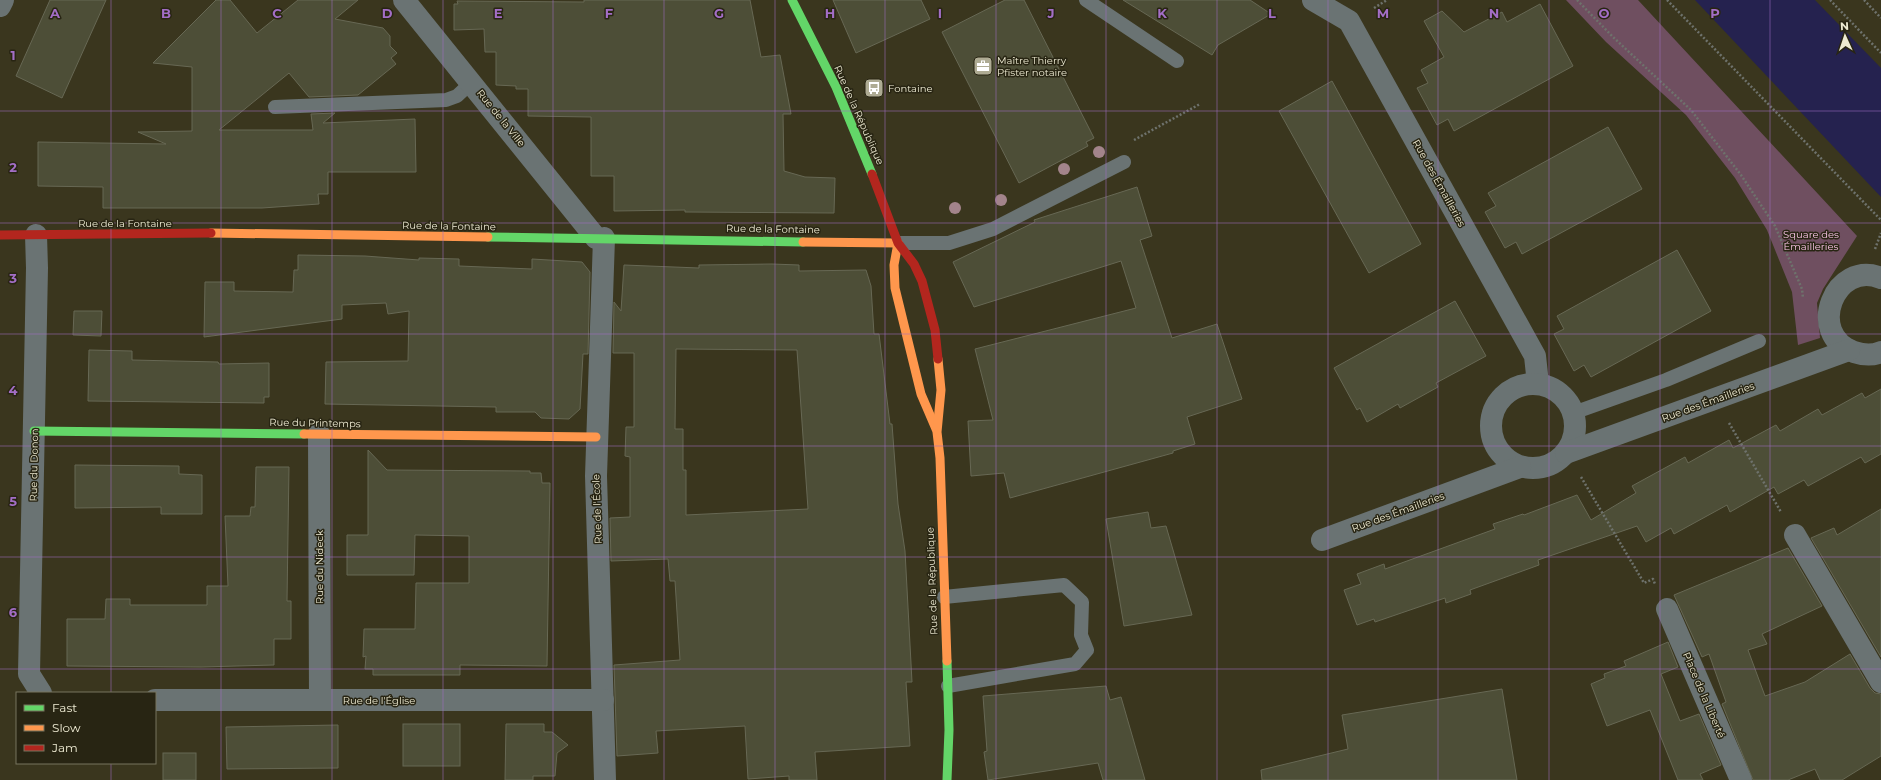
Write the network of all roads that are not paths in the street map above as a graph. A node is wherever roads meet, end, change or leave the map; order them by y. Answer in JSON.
{"nodes":[{"id":1,"x":3,"y":0,"type":"edge"},
{"id":2,"x":404,"y":0,"type":"edge"},
{"id":3,"x":792,"y":0,"type":"edge"},
{"id":4,"x":1086,"y":0,"type":"edge"},
{"id":5,"x":1313,"y":0,"type":"edge"},
{"id":6,"x":0,"y":6,"type":"edge"},
{"id":7,"x":1177,"y":61,"type":"dead end"},
{"id":8,"x":472,"y":82,"type":"junction"},
{"id":9,"x":275,"y":107,"type":"dead end"},
{"id":10,"x":1124,"y":162,"type":"dead end"},
{"id":11,"x":36,"y":235,"type":"junction"},
{"id":12,"x":0,"y":236,"type":"edge"},
{"id":13,"x":600,"y":238,"type":"junction"},
{"id":14,"x":898,"y":243,"type":"junction"},
{"id":15,"x":1881,"y":278,"type":"edge"},
{"id":16,"x":1759,"y":341,"type":"dead end"},
{"id":17,"x":1849,"y":350,"type":"junction"},
{"id":18,"x":1881,"y":352,"type":"edge"},
{"id":19,"x":1538,"y":384,"type":"junction"},
{"id":20,"x":1574,"y":413,"type":"junction"},
{"id":21,"x":34,"y":431,"type":"junction"},
{"id":22,"x":937,"y":432,"type":"junction"},
{"id":23,"x":319,"y":434,"type":"junction"},
{"id":24,"x":596,"y":437,"type":"junction"},
{"id":25,"x":1566,"y":453,"type":"junction"},
{"id":26,"x":1520,"y":466,"type":"junction"},
{"id":27,"x":1794,"y":535,"type":"road end"},
{"id":28,"x":1322,"y":540,"type":"dead end"},
{"id":29,"x":944,"y":597,"type":"junction"},
{"id":30,"x":1667,"y":609,"type":"road end"},
{"id":31,"x":1881,"y":682,"type":"edge"},
{"id":32,"x":948,"y":686,"type":"junction"},
{"id":33,"x":40,"y":692,"type":"edge"},
{"id":34,"x":156,"y":700,"type":"edge"},
{"id":35,"x":320,"y":700,"type":"junction"},
{"id":36,"x":603,"y":700,"type":"junction"},
{"id":37,"x":950,"y":730,"type":"junction"},
{"id":38,"x":956,"y":758,"type":"dead end"},
{"id":39,"x":605,"y":780,"type":"edge"},
{"id":40,"x":947,"y":780,"type":"edge"},
{"id":41,"x":1741,"y":780,"type":"edge"}],
"edges":[{"from":1,"to":6,"type":"street"},
{"from":2,"to":8,"type":"street","name":"Rue de la Ville"},
{"from":3,"to":14,"type":"street","name":"Rue de la République"},
{"from":4,"to":7,"type":"lane"},
{"from":5,"to":19,"type":"street","name":"Rue des Émailleries"},
{"from":8,"to":9,"type":"lane"},
{"from":8,"to":13,"type":"street","name":"Rue de la Ville"},
{"from":10,"to":14,"type":"lane"},
{"from":11,"to":12,"type":"street","name":"Rue de la Fontaine"},
{"from":11,"to":13,"type":"street","name":"Rue de la Fontaine"},
{"from":11,"to":21,"type":"street","name":"Rue du Donon"},
{"from":13,"to":14,"type":"street","name":"Rue de la Fontaine"},
{"from":13,"to":24,"type":"street","name":"Rue de l'École"},
{"from":14,"to":22,"type":"street","name":"Rue de la République"},
{"from":14,"to":22,"type":"street","name":"Rue de la République"},
{"from":15,"to":17,"type":"street"},
{"from":16,"to":20,"type":"lane"},
{"from":17,"to":18,"type":"street"},
{"from":17,"to":25,"type":"street","name":"Rue des Émailleries"},
{"from":19,"to":20,"type":"street"},
{"from":19,"to":26,"type":"street","name":"Rue des Émailleries"},
{"from":20,"to":25,"type":"street"},
{"from":21,"to":23,"type":"street","name":"Rue du Printemps"},
{"from":21,"to":33,"type":"street","name":"Rue du Donon"},
{"from":22,"to":29,"type":"street","name":"Rue de la République"},
{"from":23,"to":24,"type":"street","name":"Rue du Printemps"},
{"from":23,"to":35,"type":"street","name":"Rue du Nideck"},
{"from":24,"to":36,"type":"street","name":"Rue de l'École"},
{"from":25,"to":26,"type":"street","name":"Rue des Émailleries"},
{"from":26,"to":28,"type":"street","name":"Rue des Émailleries"},
{"from":27,"to":31,"type":"street"},
{"from":29,"to":32,"type":"street","name":"Rue de la République"},
{"from":29,"to":32,"type":"lane"},
{"from":30,"to":41,"type":"street","name":"Place de la Liberté"},
{"from":32,"to":37,"type":"street","name":"Rue de la République"},
{"from":34,"to":35,"type":"street","name":"Rue de l'Église"},
{"from":35,"to":36,"type":"street","name":"Rue de l'Église"},
{"from":36,"to":39,"type":"street","name":"Rue de l'École"},
{"from":37,"to":38,"type":"street","name":"Rue de la République"},
{"from":37,"to":40,"type":"street","name":"Rue de la République"}]}
